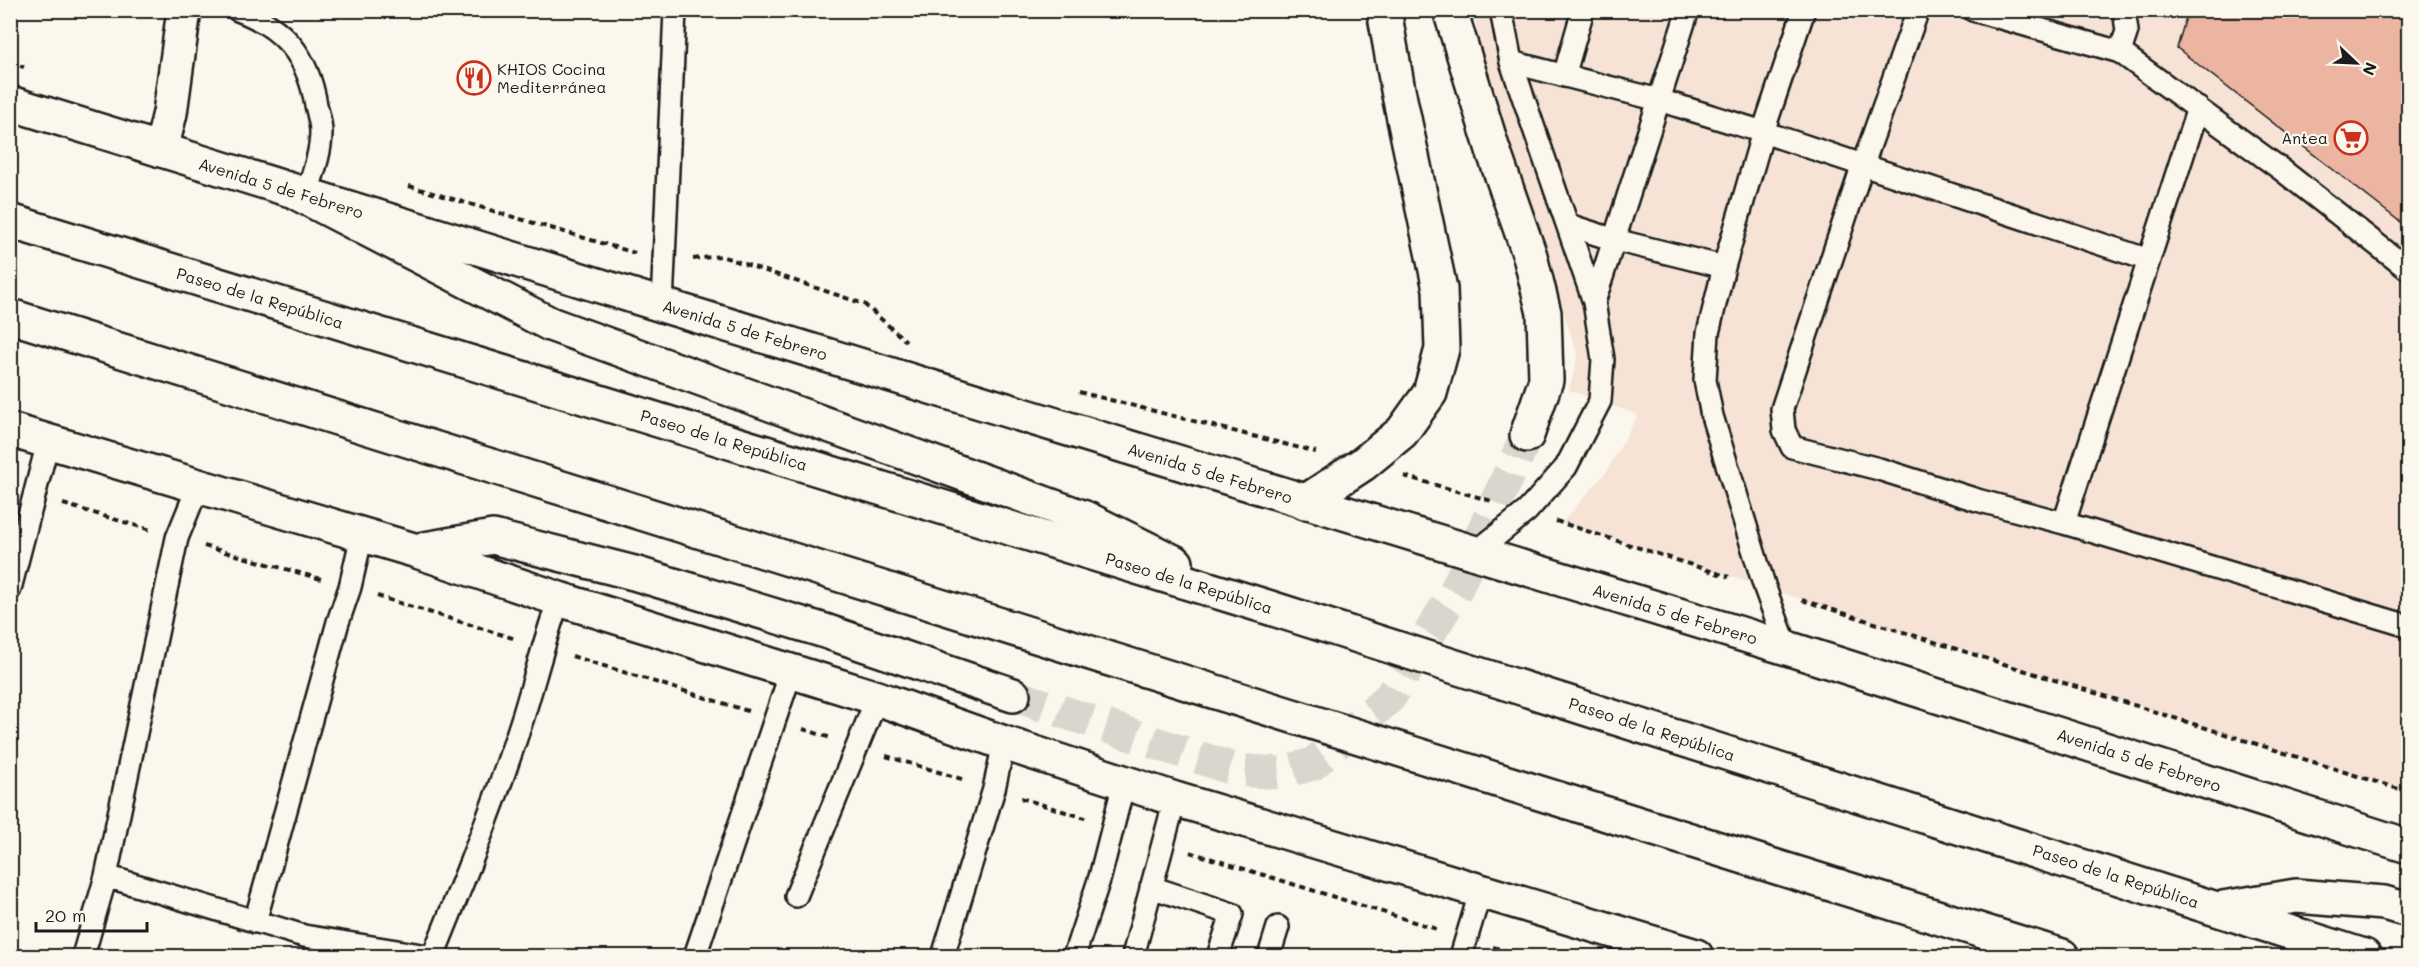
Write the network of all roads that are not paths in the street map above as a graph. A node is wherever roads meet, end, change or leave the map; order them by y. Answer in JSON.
{"nodes":[{"id":1,"x":184,"y":10,"type":"edge"},
{"id":2,"x":238,"y":10,"type":"edge"},
{"id":3,"x":675,"y":10,"type":"edge"},
{"id":4,"x":1384,"y":10,"type":"edge"},
{"id":5,"x":1450,"y":10,"type":"edge"},
{"id":6,"x":1501,"y":10,"type":"edge"},
{"id":7,"x":1583,"y":10,"type":"edge"},
{"id":8,"x":1688,"y":10,"type":"edge"},
{"id":9,"x":1804,"y":10,"type":"edge"},
{"id":10,"x":1918,"y":10,"type":"edge"},
{"id":11,"x":1973,"y":10,"type":"edge"},
{"id":12,"x":2124,"y":10,"type":"edge"},
{"id":13,"x":2022,"y":17,"type":"edge"},
{"id":14,"x":2120,"y":52,"type":"junction"},
{"id":15,"x":1511,"y":62,"type":"junction"},
{"id":16,"x":1564,"y":76,"type":"junction"},
{"id":17,"x":1659,"y":100,"type":"junction"},
{"id":18,"x":10,"y":103,"type":"edge"},
{"id":19,"x":2198,"y":108,"type":"junction"},
{"id":20,"x":1763,"y":132,"type":"junction"},
{"id":21,"x":161,"y":150,"type":"junction"},
{"id":22,"x":1863,"y":164,"type":"junction"},
{"id":23,"x":303,"y":195,"type":"junction"},
{"id":24,"x":10,"y":221,"type":"edge"},
{"id":25,"x":1568,"y":225,"type":"junction"},
{"id":26,"x":1615,"y":240,"type":"junction"},
{"id":27,"x":2149,"y":260,"type":"junction"},
{"id":28,"x":1724,"y":267,"type":"junction"},
{"id":29,"x":2409,"y":269,"type":"edge"},
{"id":30,"x":1594,"y":302,"type":"junction"},
{"id":31,"x":662,"y":305,"type":"junction"},
{"id":32,"x":10,"y":316,"type":"edge"},
{"id":33,"x":10,"y":430,"type":"edge"},
{"id":34,"x":1527,"y":435,"type":"tunnel mouth"},
{"id":35,"x":48,"y":442,"type":"junction"},
{"id":36,"x":199,"y":484,"type":"junction"},
{"id":37,"x":1305,"y":502,"type":"junction"},
{"id":38,"x":2064,"y":523,"type":"junction"},
{"id":39,"x":362,"y":535,"type":"junction"},
{"id":40,"x":417,"y":551,"type":"junction"},
{"id":41,"x":1475,"y":553,"type":"junction"},
{"id":42,"x":10,"y":589,"type":"edge"},
{"id":43,"x":559,"y":599,"type":"junction"},
{"id":44,"x":1264,"y":606,"type":"junction"},
{"id":45,"x":2409,"y":626,"type":"edge"},
{"id":46,"x":1787,"y":648,"type":"junction"},
{"id":47,"x":791,"y":672,"type":"junction"},
{"id":48,"x":1013,"y":695,"type":"tunnel mouth"},
{"id":49,"x":877,"y":698,"type":"junction"},
{"id":50,"x":1004,"y":743,"type":"junction"},
{"id":51,"x":1124,"y":783,"type":"junction"},
{"id":52,"x":1175,"y":799,"type":"junction"},
{"id":53,"x":2409,"y":846,"type":"edge"},
{"id":54,"x":106,"y":876,"type":"junction"},
{"id":55,"x":1151,"y":887,"type":"junction"},
{"id":56,"x":1481,"y":890,"type":"junction"},
{"id":57,"x":796,"y":896,"type":"dead end"},
{"id":58,"x":2219,"y":909,"type":"junction"},
{"id":59,"x":2409,"y":910,"type":"edge"},
{"id":60,"x":255,"y":922,"type":"junction"},
{"id":61,"x":1278,"y":927,"type":"dead end"},
{"id":62,"x":83,"y":957,"type":"edge"},
{"id":63,"x":428,"y":957,"type":"edge"},
{"id":64,"x":433,"y":957,"type":"edge"},
{"id":65,"x":695,"y":957,"type":"edge"},
{"id":66,"x":943,"y":957,"type":"edge"},
{"id":67,"x":1074,"y":957,"type":"edge"},
{"id":68,"x":1132,"y":957,"type":"edge"},
{"id":69,"x":1218,"y":957,"type":"edge"},
{"id":70,"x":1269,"y":957,"type":"edge"},
{"id":71,"x":1461,"y":957,"type":"edge"},
{"id":72,"x":1696,"y":957,"type":"edge"},
{"id":73,"x":2062,"y":957,"type":"edge"},
{"id":74,"x":2364,"y":957,"type":"edge"}],
"edges":[{"from":1,"to":21,"type":"main road"},
{"from":2,"to":23,"type":"lane"},
{"from":3,"to":31,"type":"lane"},
{"from":4,"to":37,"type":"main road"},
{"from":5,"to":34,"type":"main road"},
{"from":6,"to":15,"type":"lane"},
{"from":7,"to":16,"type":"lane"},
{"from":8,"to":17,"type":"lane"},
{"from":9,"to":20,"type":"lane"},
{"from":10,"to":22,"type":"lane"},
{"from":11,"to":13,"type":"lane"},
{"from":12,"to":14,"type":"lane"},
{"from":13,"to":14,"type":"lane"},
{"from":14,"to":19,"type":"lane"},
{"from":15,"to":16,"type":"lane"},
{"from":15,"to":25,"type":"lane"},
{"from":16,"to":17,"type":"lane"},
{"from":17,"to":20,"type":"lane"},
{"from":17,"to":26,"type":"lane"},
{"from":18,"to":21,"type":"main road","name":"Avenida 5 de Febrero"},
{"from":19,"to":27,"type":"lane"},
{"from":19,"to":29,"type":"lane"},
{"from":20,"to":22,"type":"lane"},
{"from":20,"to":28,"type":"lane"},
{"from":21,"to":23,"type":"main road","name":"Avenida 5 de Febrero"},
{"from":22,"to":27,"type":"lane"},
{"from":22,"to":38,"type":"lane"},
{"from":23,"to":31,"type":"main road","name":"Avenida 5 de Febrero"},
{"from":23,"to":44,"type":"main road"},
{"from":24,"to":44,"type":"main road","name":"Paseo de la República"},
{"from":25,"to":26,"type":"lane"},
{"from":25,"to":30,"type":"lane"},
{"from":26,"to":28,"type":"lane"},
{"from":26,"to":30,"type":"lane"},
{"from":27,"to":38,"type":"lane"},
{"from":28,"to":46,"type":"lane"},
{"from":30,"to":41,"type":"lane"},
{"from":31,"to":37,"type":"main road","name":"Avenida 5 de Febrero"},
{"from":32,"to":73,"type":"main road"},
{"from":33,"to":35,"type":"main road"},
{"from":35,"to":36,"type":"main road"},
{"from":35,"to":42,"type":"lane"},
{"from":36,"to":39,"type":"main road"},
{"from":36,"to":54,"type":"lane"},
{"from":37,"to":41,"type":"main road","name":"Avenida 5 de Febrero"},
{"from":38,"to":45,"type":"lane"},
{"from":39,"to":40,"type":"main road"},
{"from":39,"to":60,"type":"lane"},
{"from":40,"to":43,"type":"main road"},
{"from":40,"to":48,"type":"main road"},
{"from":41,"to":46,"type":"main road","name":"Avenida 5 de Febrero"},
{"from":43,"to":47,"type":"main road"},
{"from":43,"to":64,"type":"lane"},
{"from":44,"to":58,"type":"main road","name":"Paseo de la República"},
{"from":46,"to":53,"type":"main road","name":"Avenida 5 de Febrero"},
{"from":47,"to":49,"type":"main road"},
{"from":47,"to":65,"type":"lane"},
{"from":49,"to":50,"type":"main road"},
{"from":49,"to":57,"type":"lane"},
{"from":50,"to":51,"type":"main road"},
{"from":50,"to":66,"type":"lane"},
{"from":51,"to":52,"type":"main road"},
{"from":51,"to":67,"type":"lane"},
{"from":52,"to":55,"type":"lane"},
{"from":52,"to":56,"type":"main road"},
{"from":54,"to":60,"type":"lane"},
{"from":54,"to":62,"type":"lane"},
{"from":55,"to":68,"type":"lane"},
{"from":55,"to":69,"type":"lane"},
{"from":56,"to":71,"type":"lane"},
{"from":56,"to":72,"type":"main road"},
{"from":58,"to":59,"type":"main road"},
{"from":58,"to":74,"type":"main road","name":"Paseo de la República"},
{"from":60,"to":63,"type":"lane"},
{"from":61,"to":70,"type":"lane"}]}
